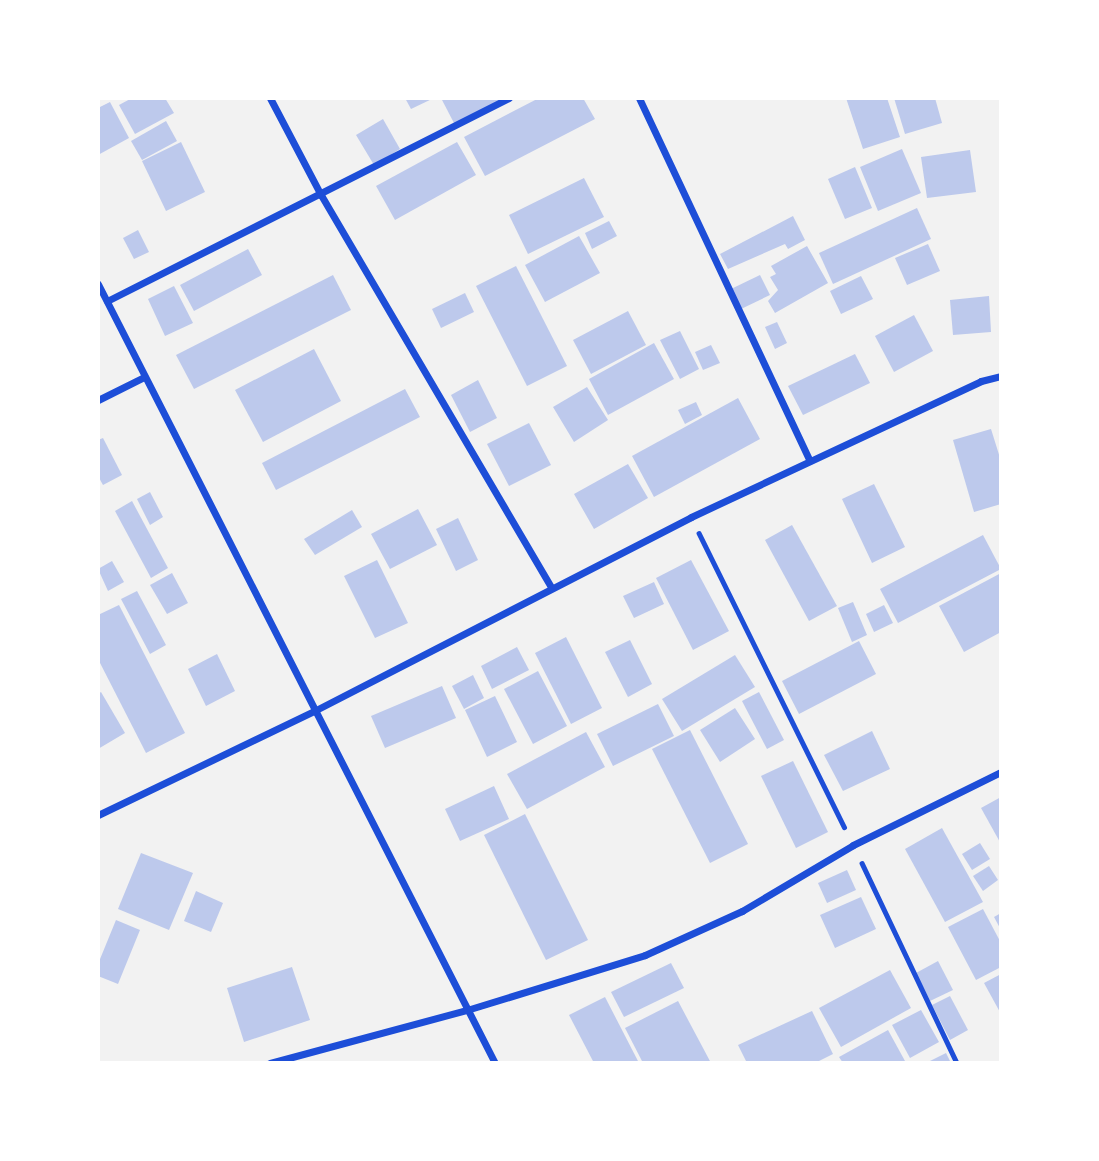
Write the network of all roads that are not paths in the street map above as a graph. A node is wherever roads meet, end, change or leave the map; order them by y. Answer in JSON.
{"nodes":[{"id":1,"x":270,"y":98,"type":"edge"},
{"id":2,"x":509,"y":98,"type":"edge"},
{"id":3,"x":639,"y":98,"type":"edge"},
{"id":4,"x":321,"y":195,"type":"junction"},
{"id":5,"x":98,"y":284,"type":"edge"},
{"id":6,"x":107,"y":301,"type":"junction"},
{"id":7,"x":1001,"y":376,"type":"edge"},
{"id":8,"x":142,"y":378,"type":"junction"},
{"id":9,"x":98,"y":400,"type":"edge"},
{"id":10,"x":810,"y":461,"type":"junction"},
{"id":11,"x":551,"y":587,"type":"junction"},
{"id":12,"x":314,"y":711,"type":"junction"},
{"id":13,"x":1001,"y":772,"type":"edge"},
{"id":14,"x":98,"y":815,"type":"edge"},
{"id":15,"x":470,"y":1009,"type":"junction"},
{"id":16,"x":271,"y":1063,"type":"edge"},
{"id":17,"x":495,"y":1063,"type":"edge"}],
"edges":[{"from":1,"to":4,"type":"street"},
{"from":2,"to":4,"type":"street"},
{"from":3,"to":10,"type":"street"},
{"from":4,"to":6,"type":"street"},
{"from":4,"to":11,"type":"street"},
{"from":5,"to":6,"type":"street"},
{"from":6,"to":8,"type":"street"},
{"from":7,"to":10,"type":"street"},
{"from":8,"to":9,"type":"street"},
{"from":8,"to":12,"type":"street"},
{"from":10,"to":11,"type":"street"},
{"from":11,"to":12,"type":"street"},
{"from":12,"to":14,"type":"street"},
{"from":12,"to":15,"type":"street"},
{"from":13,"to":15,"type":"street"},
{"from":15,"to":16,"type":"street"},
{"from":15,"to":17,"type":"street"}]}
